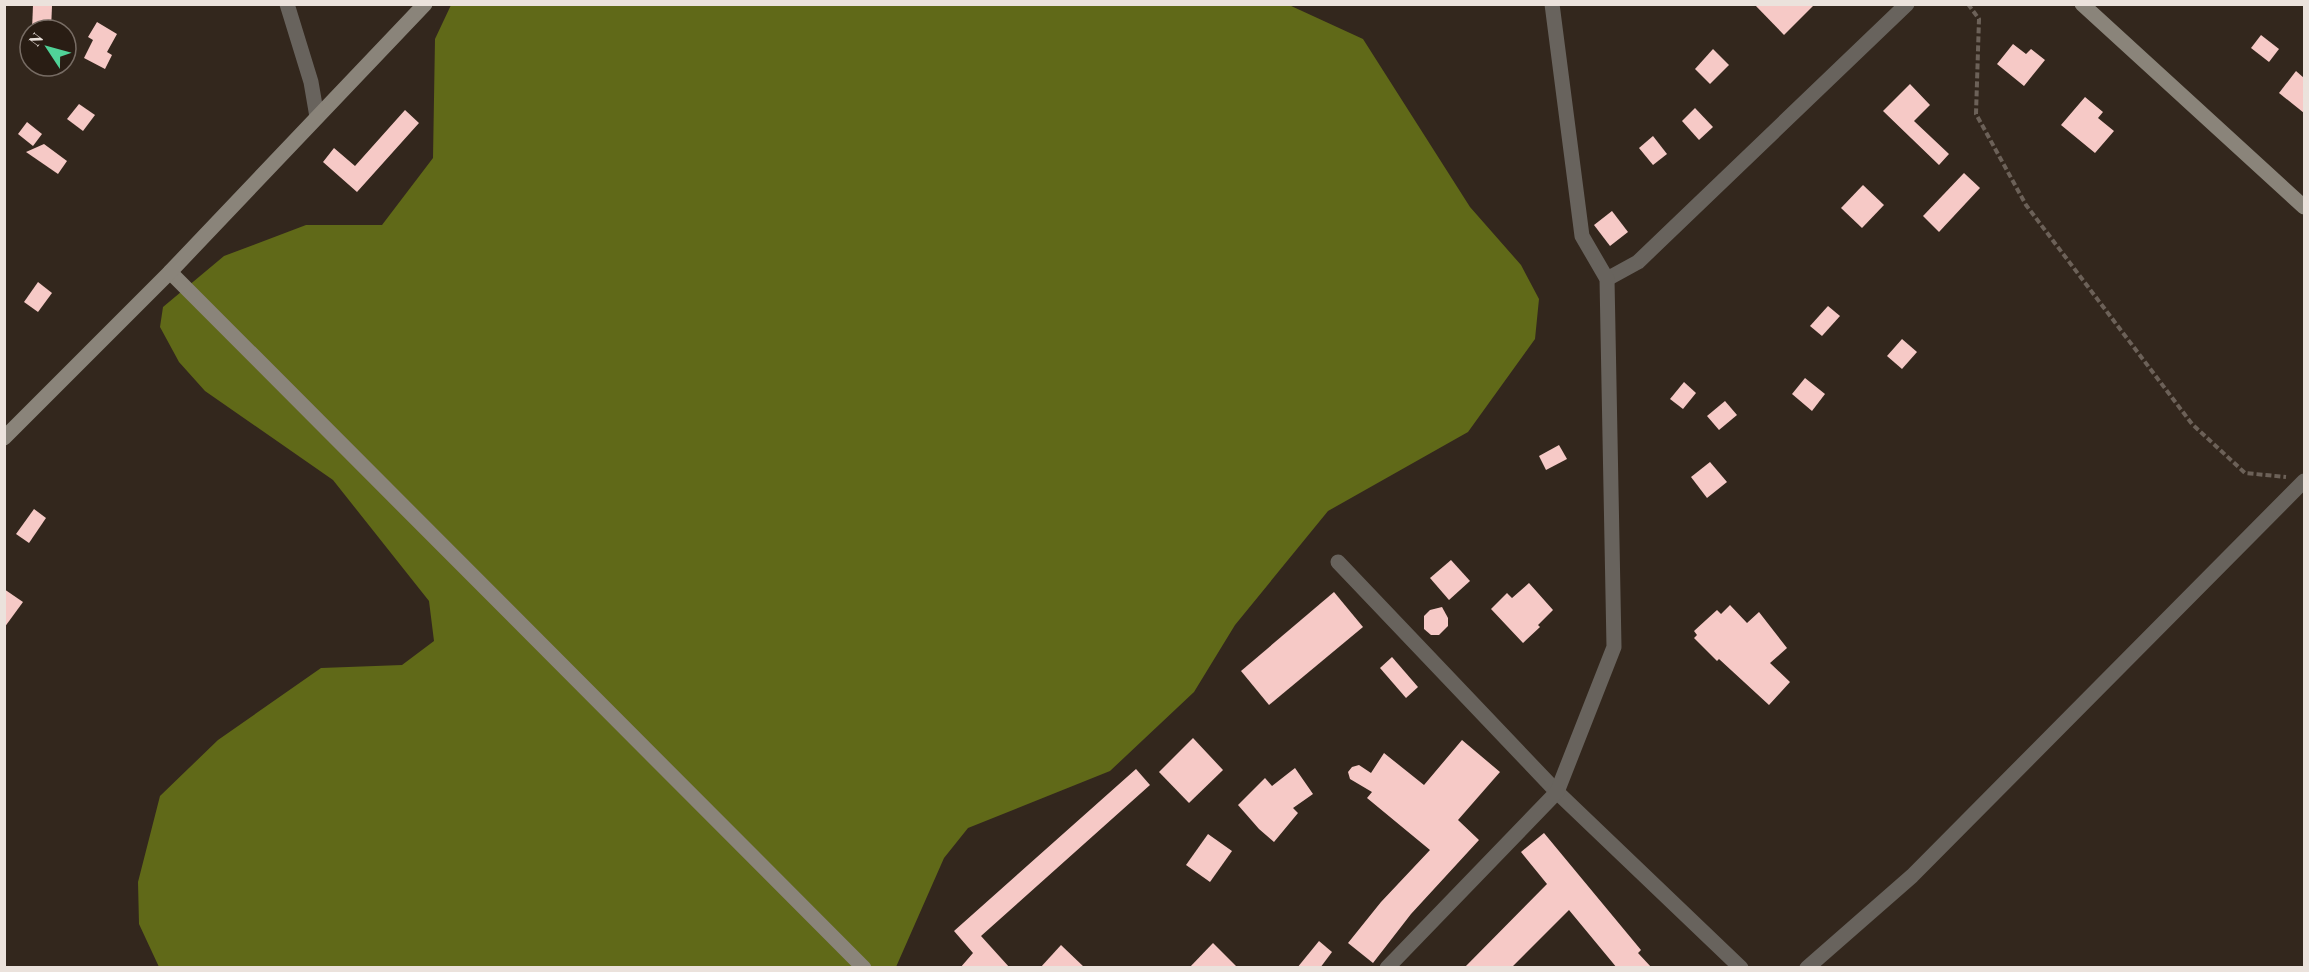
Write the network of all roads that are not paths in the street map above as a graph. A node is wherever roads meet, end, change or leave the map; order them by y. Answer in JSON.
{"nodes":[{"id":1,"x":287,"y":4,"type":"edge"},
{"id":2,"x":425,"y":4,"type":"edge"},
{"id":3,"x":1552,"y":4,"type":"edge"},
{"id":4,"x":1907,"y":4,"type":"edge"},
{"id":5,"x":2082,"y":4,"type":"edge"},
{"id":6,"x":317,"y":117,"type":"junction"},
{"id":7,"x":2304,"y":207,"type":"edge"},
{"id":8,"x":170,"y":272,"type":"junction"},
{"id":9,"x":1607,"y":279,"type":"junction"},
{"id":10,"x":4,"y":438,"type":"edge"},
{"id":11,"x":2299,"y":479,"type":"edge"},
{"id":12,"x":1338,"y":562,"type":"dead end"},
{"id":13,"x":1557,"y":792,"type":"junction"},
{"id":14,"x":864,"y":968,"type":"edge"},
{"id":15,"x":1387,"y":968,"type":"edge"},
{"id":16,"x":1741,"y":968,"type":"edge"},
{"id":17,"x":1807,"y":968,"type":"edge"}],
"edges":[{"from":1,"to":6,"type":"street"},
{"from":2,"to":6,"type":"street"},
{"from":3,"to":9,"type":"street"},
{"from":4,"to":9,"type":"street"},
{"from":5,"to":7,"type":"street"},
{"from":6,"to":8,"type":"street"},
{"from":8,"to":10,"type":"street"},
{"from":8,"to":14,"type":"street"},
{"from":9,"to":13,"type":"street"},
{"from":11,"to":17,"type":"street"},
{"from":12,"to":13,"type":"street"},
{"from":13,"to":15,"type":"street"},
{"from":13,"to":16,"type":"street"}]}
